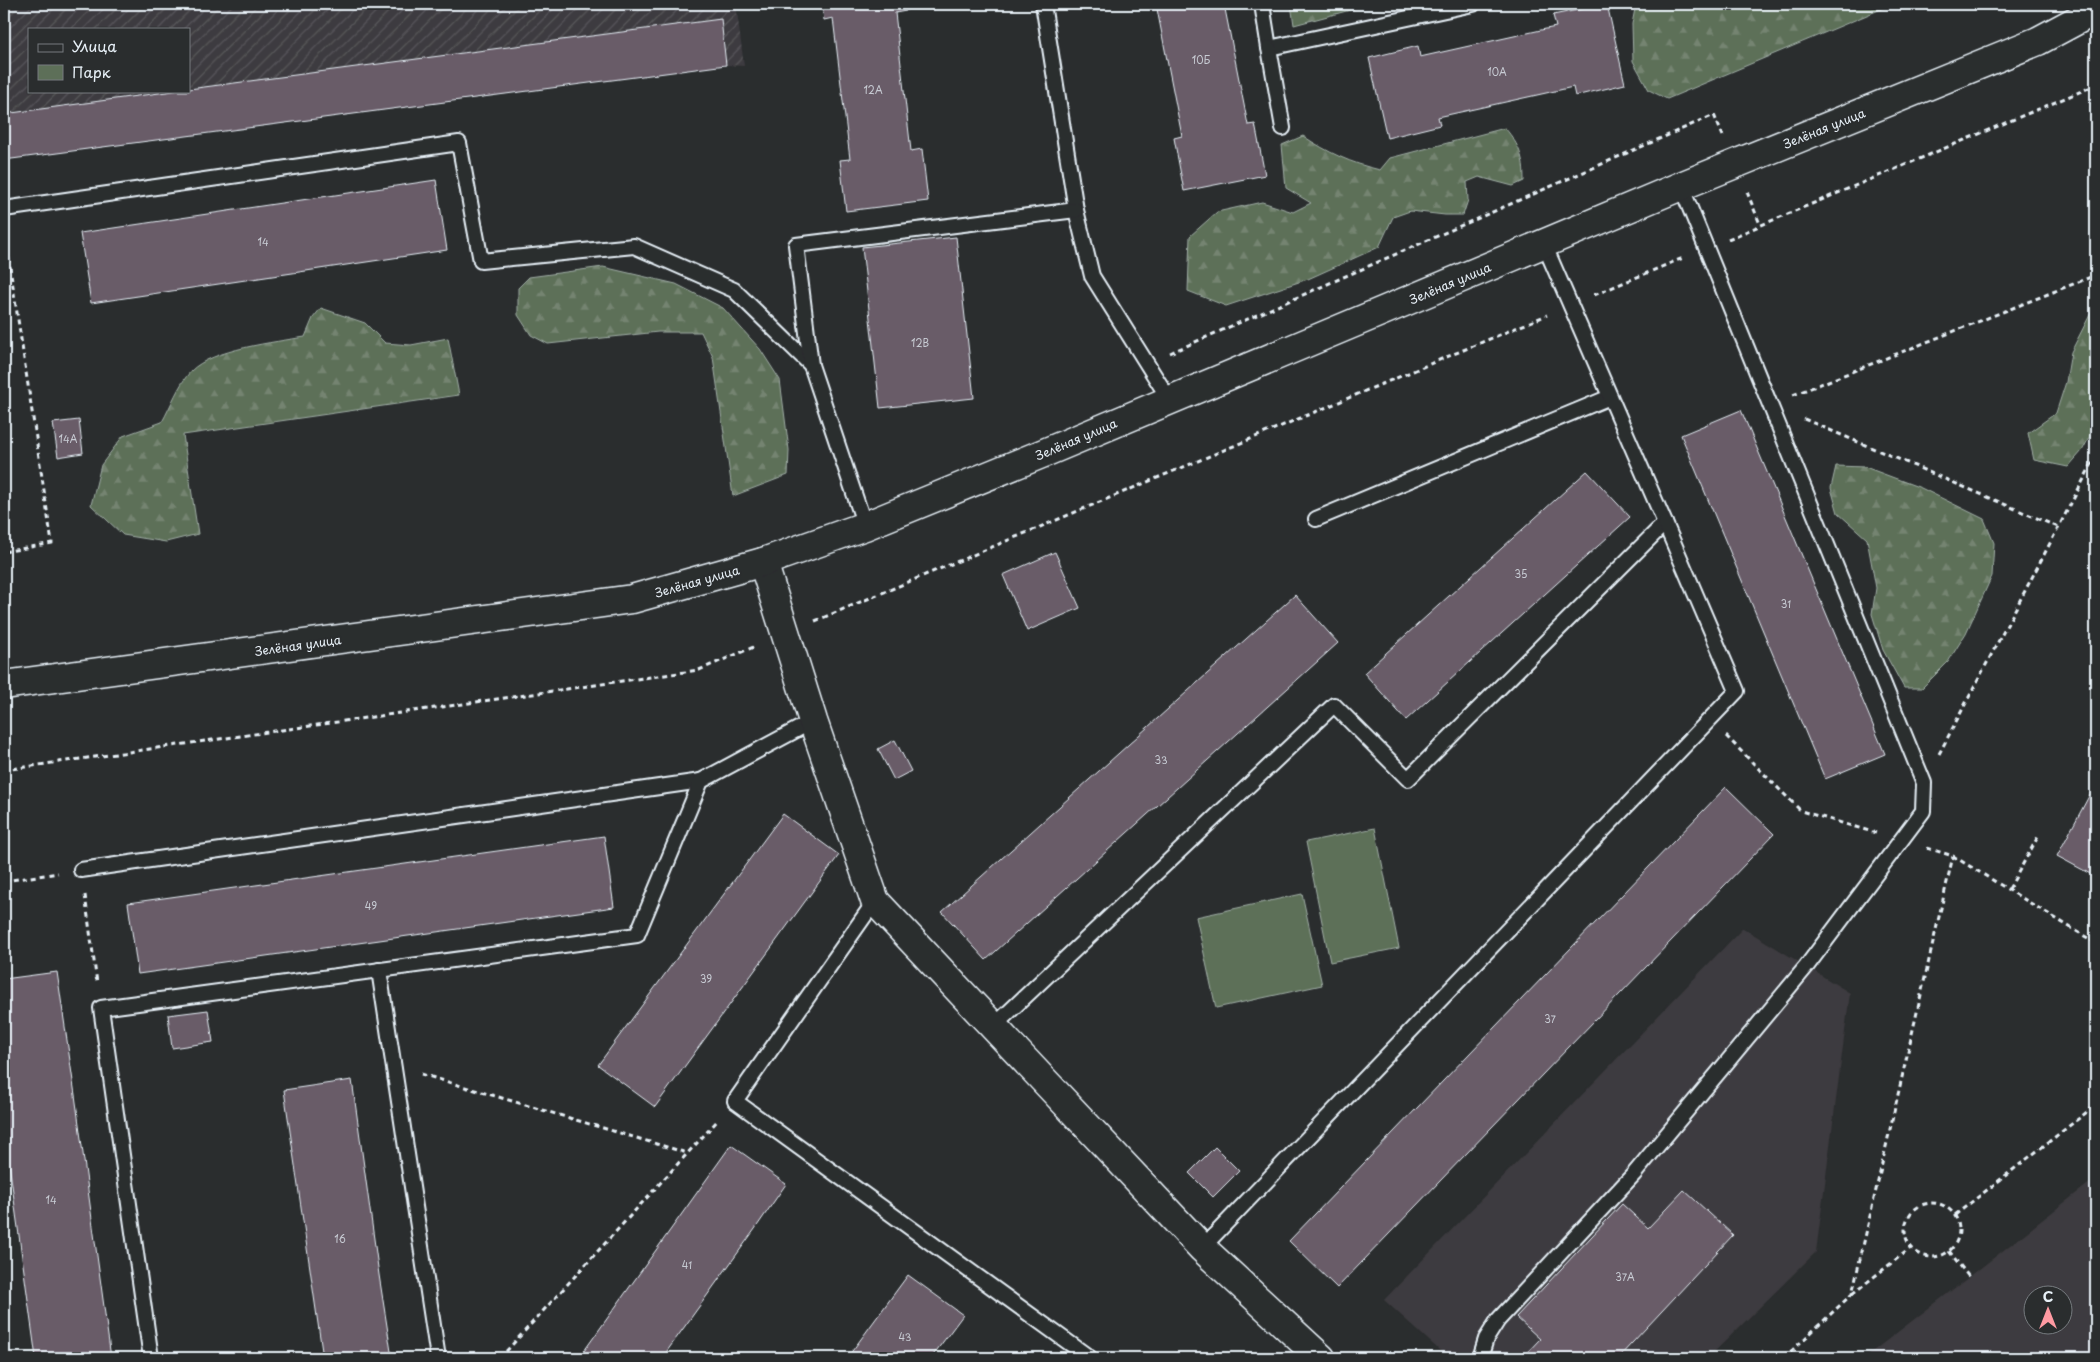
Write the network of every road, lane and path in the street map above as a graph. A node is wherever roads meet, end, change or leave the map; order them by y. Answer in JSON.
{"nodes":[{"id":1,"x":1043,"y":4,"type":"edge"},
{"id":2,"x":1262,"y":4,"type":"edge"},
{"id":3,"x":1473,"y":4,"type":"edge"},
{"id":4,"x":2096,"y":10,"type":"edge"},
{"id":5,"x":1270,"y":48,"type":"junction"},
{"id":6,"x":2096,"y":85,"type":"edge"},
{"id":7,"x":1714,"y":115,"type":"dead end"},
{"id":8,"x":1283,"y":128,"type":"dead end"},
{"id":9,"x":1681,"y":186,"type":"junction"},
{"id":10,"x":4,"y":209,"type":"edge"},
{"id":11,"x":1076,"y":210,"type":"junction"},
{"id":12,"x":4,"y":228,"type":"edge"},
{"id":13,"x":1544,"y":244,"type":"junction"},
{"id":14,"x":1706,"y":249,"type":"junction"},
{"id":15,"x":2096,"y":275,"type":"edge"},
{"id":16,"x":1570,"y":305,"type":"junction"},
{"id":17,"x":1146,"y":363,"type":"junction"},
{"id":18,"x":811,"y":365,"type":"junction"},
{"id":19,"x":1610,"y":397,"type":"junction"},
{"id":20,"x":1169,"y":399,"type":"junction"},
{"id":21,"x":1769,"y":404,"type":"junction"},
{"id":22,"x":2096,"y":456,"type":"edge"},
{"id":23,"x":1316,"y":519,"type":"dead end"},
{"id":24,"x":1665,"y":523,"type":"junction"},
{"id":25,"x":865,"y":526,"type":"junction"},
{"id":26,"x":2058,"y":527,"type":"junction"},
{"id":27,"x":4,"y":552,"type":"edge"},
{"id":28,"x":764,"y":562,"type":"junction"},
{"id":29,"x":786,"y":633,"type":"junction"},
{"id":30,"x":4,"y":685,"type":"edge"},
{"id":31,"x":813,"y":721,"type":"junction"},
{"id":32,"x":4,"y":770,"type":"edge"},
{"id":33,"x":701,"y":781,"type":"junction"},
{"id":34,"x":1924,"y":783,"type":"junction"},
{"id":35,"x":2040,"y":835,"type":"dead end"},
{"id":36,"x":1953,"y":856,"type":"dead end"},
{"id":37,"x":81,"y":870,"type":"junction"},
{"id":38,"x":4,"y":881,"type":"edge"},
{"id":39,"x":2009,"y":889,"type":"dead end"},
{"id":40,"x":875,"y":901,"type":"junction"},
{"id":41,"x":379,"y":970,"type":"junction"},
{"id":42,"x":101,"y":1008,"type":"junction"},
{"id":43,"x":993,"y":1027,"type":"junction"},
{"id":44,"x":394,"y":1066,"type":"junction"},
{"id":45,"x":735,"y":1101,"type":"junction"},
{"id":46,"x":2096,"y":1105,"type":"edge"},
{"id":47,"x":687,"y":1153,"type":"junction"},
{"id":48,"x":1955,"y":1215,"type":"junction"},
{"id":49,"x":1912,"y":1247,"type":"junction"},
{"id":50,"x":1202,"y":1248,"type":"junction"},
{"id":51,"x":1949,"y":1252,"type":"junction"},
{"id":52,"x":1969,"y":1277,"type":"dead end"},
{"id":53,"x":1852,"y":1294,"type":"junction"},
{"id":54,"x":4,"y":1350,"type":"edge"},
{"id":55,"x":5,"y":1358,"type":"edge"},
{"id":56,"x":151,"y":1358,"type":"edge"},
{"id":57,"x":438,"y":1358,"type":"edge"},
{"id":58,"x":500,"y":1358,"type":"edge"},
{"id":59,"x":1090,"y":1358,"type":"edge"},
{"id":60,"x":1321,"y":1358,"type":"edge"},
{"id":61,"x":1480,"y":1358,"type":"edge"},
{"id":62,"x":1784,"y":1358,"type":"edge"}],
"edges":[{"from":1,"to":11,"type":"lane"},
{"from":2,"to":5,"type":"lane"},
{"from":3,"to":5,"type":"lane"},
{"from":4,"to":9,"type":"main road","name":"Зелёная улица"},
{"from":5,"to":8,"type":"lane"},
{"from":6,"to":14,"type":"path"},
{"from":7,"to":17,"type":"path"},
{"from":9,"to":13,"type":"main road","name":"Зелёная улица"},
{"from":9,"to":14,"type":"lane"},
{"from":10,"to":18,"type":"lane"},
{"from":11,"to":17,"type":"lane"},
{"from":11,"to":18,"type":"lane"},
{"from":12,"to":27,"type":"path"},
{"from":13,"to":16,"type":"lane"},
{"from":13,"to":20,"type":"main road","name":"Зелёная улица"},
{"from":14,"to":16,"type":"path"},
{"from":14,"to":21,"type":"lane"},
{"from":15,"to":21,"type":"path"},
{"from":16,"to":19,"type":"lane"},
{"from":16,"to":29,"type":"path"},
{"from":17,"to":20,"type":"lane"},
{"from":18,"to":25,"type":"lane"},
{"from":19,"to":23,"type":"lane"},
{"from":19,"to":24,"type":"lane"},
{"from":20,"to":25,"type":"main road","name":"Зелёная улица"},
{"from":21,"to":26,"type":"path"},
{"from":21,"to":34,"type":"lane"},
{"from":22,"to":26,"type":"path"},
{"from":24,"to":43,"type":"lane"},
{"from":24,"to":50,"type":"lane"},
{"from":25,"to":28,"type":"main road","name":"Зелёная улица"},
{"from":26,"to":34,"type":"path"},
{"from":28,"to":29,"type":"main road"},
{"from":28,"to":30,"type":"main road","name":"Зелёная улица"},
{"from":29,"to":31,"type":"main road"},
{"from":29,"to":32,"type":"path"},
{"from":31,"to":33,"type":"lane"},
{"from":31,"to":40,"type":"main road"},
{"from":33,"to":37,"type":"lane"},
{"from":33,"to":41,"type":"lane"},
{"from":34,"to":61,"type":"lane"},
{"from":35,"to":39,"type":"path"},
{"from":36,"to":53,"type":"path"},
{"from":37,"to":38,"type":"path"},
{"from":37,"to":42,"type":"path"},
{"from":40,"to":43,"type":"main road"},
{"from":40,"to":45,"type":"lane"},
{"from":41,"to":42,"type":"lane"},
{"from":41,"to":44,"type":"lane"},
{"from":42,"to":56,"type":"lane"},
{"from":43,"to":50,"type":"main road"},
{"from":44,"to":47,"type":"path"},
{"from":44,"to":57,"type":"lane"},
{"from":45,"to":47,"type":"path"},
{"from":45,"to":59,"type":"lane"},
{"from":46,"to":48,"type":"path"},
{"from":47,"to":58,"type":"path"},
{"from":48,"to":49,"type":"path"},
{"from":48,"to":51,"type":"path"},
{"from":49,"to":51,"type":"path"},
{"from":49,"to":53,"type":"path"},
{"from":50,"to":60,"type":"main road"},
{"from":51,"to":52,"type":"path"},
{"from":53,"to":62,"type":"path"},
{"from":54,"to":55,"type":"path"}]}
